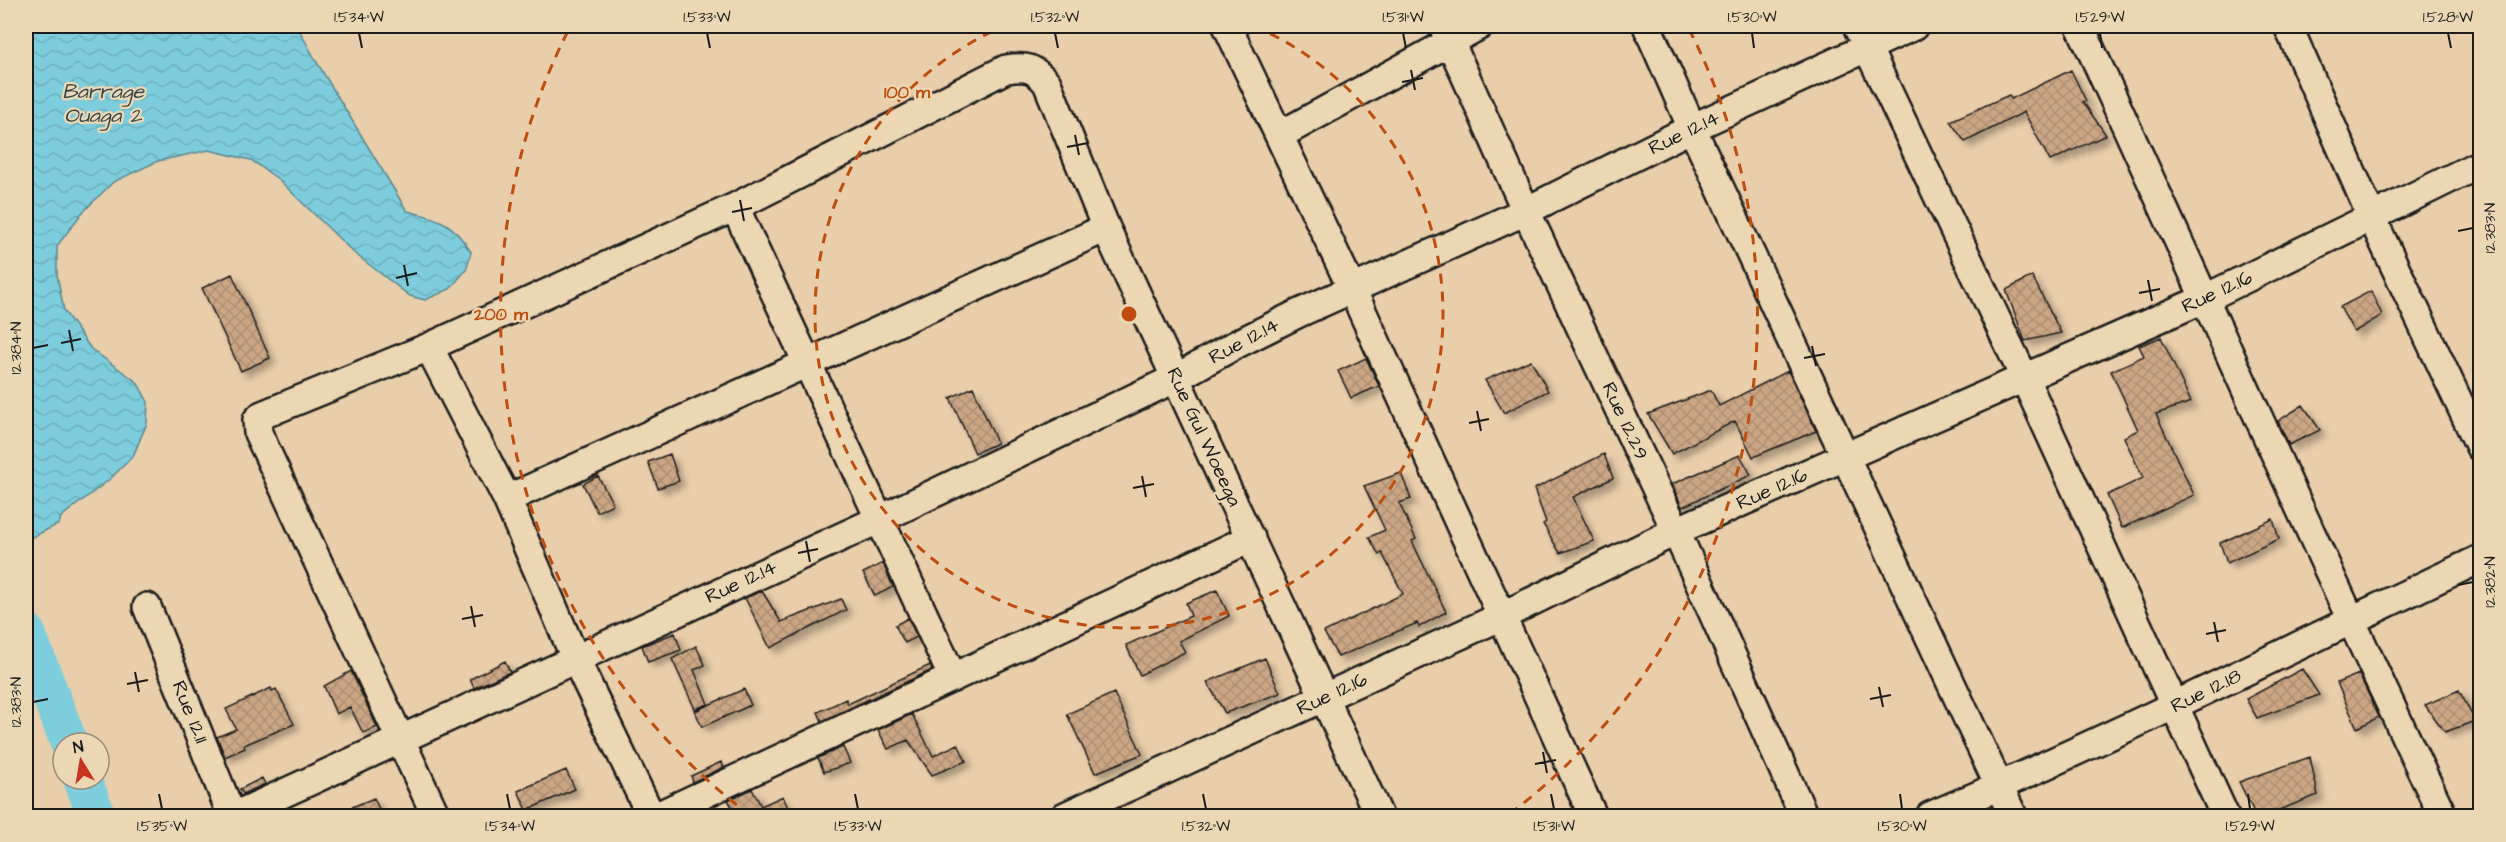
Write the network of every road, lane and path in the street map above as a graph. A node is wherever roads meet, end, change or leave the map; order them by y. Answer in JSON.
{"nodes":[{"id":1,"x":1227,"y":26,"type":"edge"},
{"id":2,"x":1479,"y":26,"type":"edge"},
{"id":3,"x":1647,"y":26,"type":"edge"},
{"id":4,"x":1914,"y":26,"type":"edge"},
{"id":5,"x":2080,"y":26,"type":"edge"},
{"id":6,"x":2288,"y":26,"type":"edge"},
{"id":7,"x":1446,"y":33,"type":"edge"},
{"id":8,"x":1862,"y":36,"type":"edge"},
{"id":9,"x":1692,"y":128,"type":"junction"},
{"id":10,"x":1280,"y":135,"type":"junction"},
{"id":11,"x":2481,"y":164,"type":"edge"},
{"id":12,"x":735,"y":207,"type":"junction"},
{"id":13,"x":1526,"y":211,"type":"junction"},
{"id":14,"x":2372,"y":219,"type":"junction"},
{"id":15,"x":1106,"y":228,"type":"junction"},
{"id":16,"x":1352,"y":289,"type":"junction"},
{"id":17,"x":2206,"y":298,"type":"junction"},
{"id":18,"x":429,"y":347,"type":"junction"},
{"id":19,"x":808,"y":363,"type":"junction"},
{"id":20,"x":1176,"y":378,"type":"junction"},
{"id":21,"x":2024,"y":378,"type":"junction"},
{"id":22,"x":2481,"y":447,"type":"edge"},
{"id":23,"x":1845,"y":457,"type":"junction"},
{"id":24,"x":507,"y":499,"type":"junction"},
{"id":25,"x":878,"y":520,"type":"junction"},
{"id":26,"x":1677,"y":531,"type":"junction"},
{"id":27,"x":1251,"y":538,"type":"junction"},
{"id":28,"x":2481,"y":559,"type":"edge"},
{"id":29,"x":147,"y":607,"type":"dead end"},
{"id":30,"x":1502,"y":616,"type":"junction"},
{"id":31,"x":2349,"y":620,"type":"junction"},
{"id":32,"x":575,"y":658,"type":"junction"},
{"id":33,"x":953,"y":678,"type":"junction"},
{"id":34,"x":1322,"y":698,"type":"junction"},
{"id":35,"x":2174,"y":707,"type":"junction"},
{"id":36,"x":401,"y":740,"type":"junction"},
{"id":37,"x":2000,"y":787,"type":"junction"},
{"id":38,"x":233,"y":816,"type":"edge"},
{"id":39,"x":436,"y":816,"type":"edge"},
{"id":40,"x":651,"y":816,"type":"edge"},
{"id":41,"x":657,"y":816,"type":"edge"},
{"id":42,"x":1065,"y":816,"type":"edge"},
{"id":43,"x":1379,"y":816,"type":"edge"},
{"id":44,"x":1593,"y":816,"type":"edge"},
{"id":45,"x":1804,"y":816,"type":"edge"},
{"id":46,"x":1930,"y":816,"type":"edge"},
{"id":47,"x":2013,"y":816,"type":"edge"},
{"id":48,"x":2225,"y":816,"type":"edge"},
{"id":49,"x":2443,"y":816,"type":"edge"}],
"edges":[{"from":1,"to":10,"type":"street"},
{"from":2,"to":7,"type":"street"},
{"from":3,"to":9,"type":"street"},
{"from":4,"to":8,"type":"street","name":"Rue 12.14"},
{"from":5,"to":17,"type":"street"},
{"from":6,"to":14,"type":"street"},
{"from":7,"to":10,"type":"street"},
{"from":7,"to":13,"type":"street","name":"Rue 12.29"},
{"from":8,"to":9,"type":"street","name":"Rue 12.14"},
{"from":8,"to":21,"type":"street"},
{"from":9,"to":13,"type":"street","name":"Rue 12.14"},
{"from":9,"to":23,"type":"street"},
{"from":10,"to":16,"type":"street"},
{"from":11,"to":14,"type":"street","name":"Rue 12.16"},
{"from":12,"to":15,"type":"street","name":"Rue Gul Woeega"},
{"from":12,"to":18,"type":"street"},
{"from":12,"to":19,"type":"street"},
{"from":13,"to":16,"type":"street","name":"Rue 12.14"},
{"from":13,"to":26,"type":"street","name":"Rue 12.29"},
{"from":14,"to":17,"type":"street","name":"Rue 12.16"},
{"from":14,"to":22,"type":"street"},
{"from":15,"to":19,"type":"street"},
{"from":15,"to":20,"type":"street","name":"Rue Gul Woeega"},
{"from":16,"to":20,"type":"street","name":"Rue 12.14"},
{"from":16,"to":30,"type":"street"},
{"from":17,"to":21,"type":"street","name":"Rue 12.16"},
{"from":17,"to":31,"type":"street"},
{"from":18,"to":24,"type":"street"},
{"from":18,"to":36,"type":"street"},
{"from":19,"to":24,"type":"street"},
{"from":19,"to":25,"type":"street"},
{"from":20,"to":25,"type":"street","name":"Rue 12.14"},
{"from":20,"to":27,"type":"street","name":"Rue Gul Woeega"},
{"from":21,"to":23,"type":"street","name":"Rue 12.16"},
{"from":21,"to":35,"type":"street"},
{"from":23,"to":26,"type":"street","name":"Rue 12.16"},
{"from":23,"to":37,"type":"street"},
{"from":24,"to":32,"type":"street"},
{"from":25,"to":32,"type":"street","name":"Rue 12.14"},
{"from":25,"to":33,"type":"street"},
{"from":26,"to":30,"type":"street","name":"Rue 12.16"},
{"from":26,"to":45,"type":"street","name":"Rue 12.29"},
{"from":27,"to":33,"type":"street"},
{"from":27,"to":34,"type":"street","name":"Rue Gul Woeega"},
{"from":28,"to":31,"type":"street","name":"Rue 12.18"},
{"from":29,"to":38,"type":"street","name":"Rue 12.11"},
{"from":30,"to":34,"type":"street","name":"Rue 12.16"},
{"from":30,"to":44,"type":"street"},
{"from":31,"to":35,"type":"street","name":"Rue 12.18"},
{"from":31,"to":49,"type":"street"},
{"from":32,"to":36,"type":"street","name":"Rue 12.14"},
{"from":32,"to":40,"type":"street"},
{"from":33,"to":41,"type":"street"},
{"from":34,"to":42,"type":"street","name":"Rue 12.16"},
{"from":34,"to":43,"type":"street","name":"Rue Gul Woeega"},
{"from":35,"to":37,"type":"street","name":"Rue 12.18"},
{"from":35,"to":48,"type":"street"},
{"from":36,"to":38,"type":"street","name":"Rue 12.14"},
{"from":36,"to":39,"type":"street"},
{"from":37,"to":46,"type":"street","name":"Rue 12.18"},
{"from":37,"to":47,"type":"street"}]}
